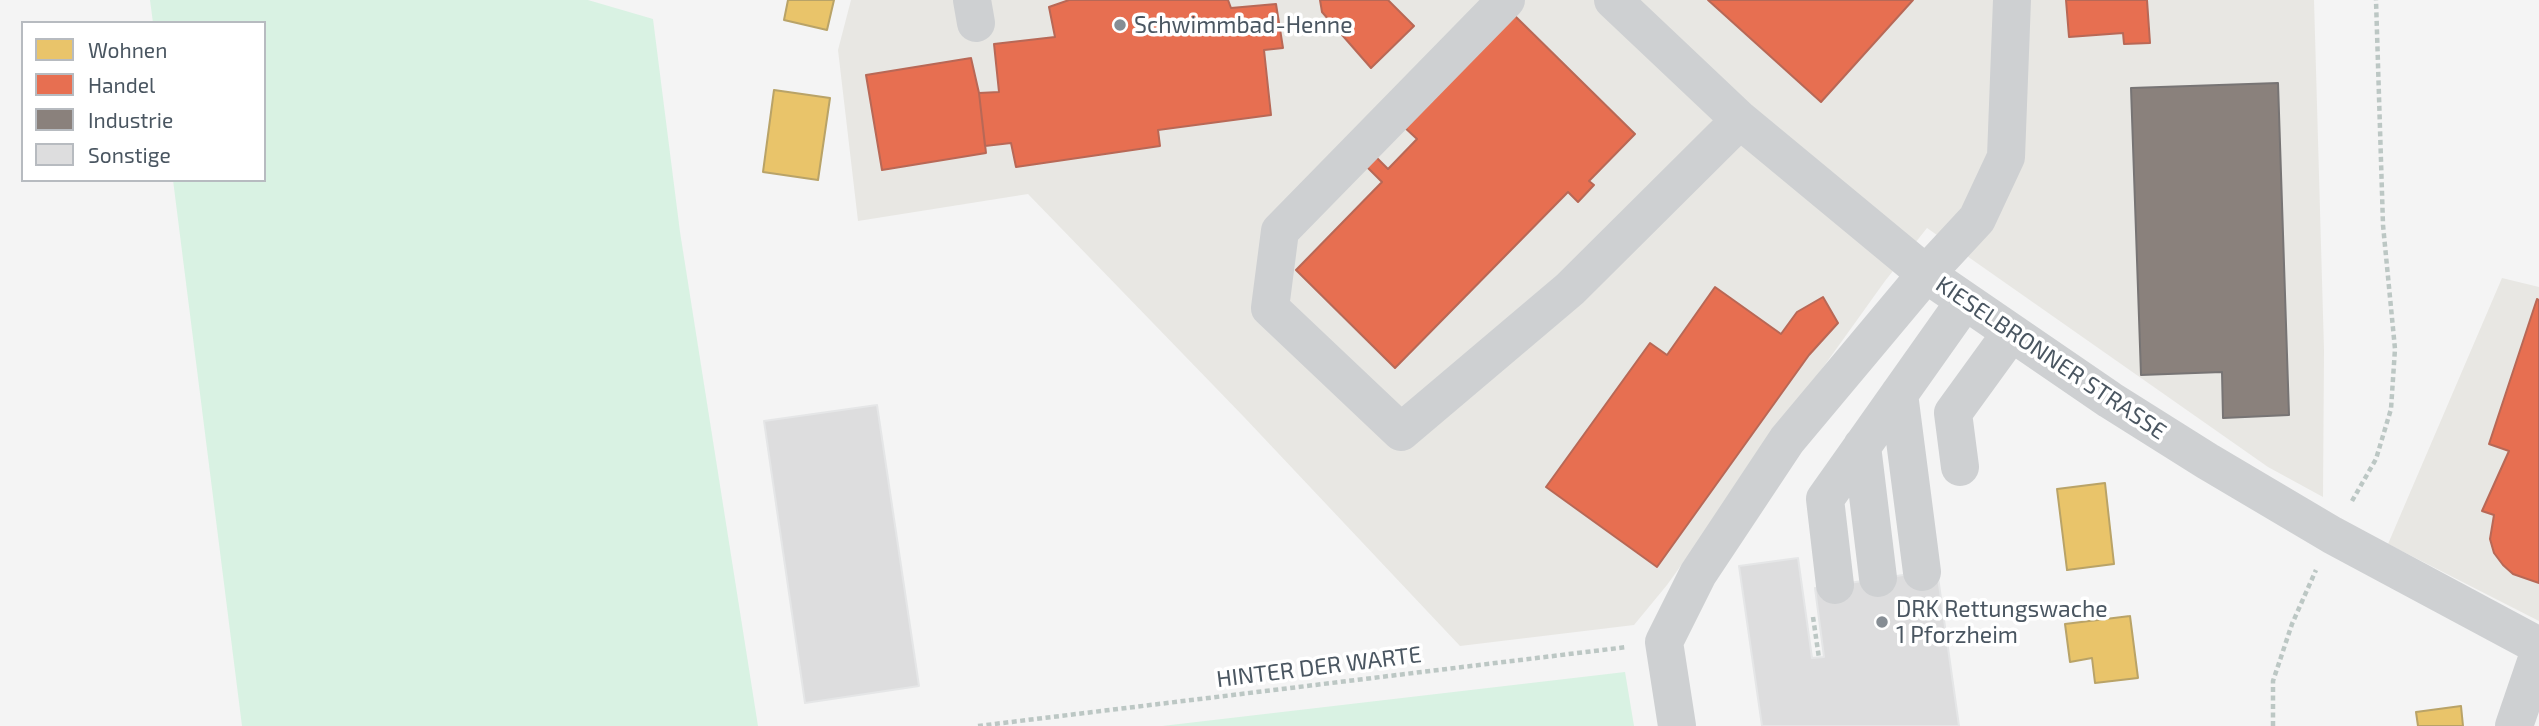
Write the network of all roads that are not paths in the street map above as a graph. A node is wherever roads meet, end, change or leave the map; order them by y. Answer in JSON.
{"nodes":[{"id":1,"x":1506,"y":0,"type":"edge"},
{"id":2,"x":1613,"y":0,"type":"edge"},
{"id":3,"x":2012,"y":0,"type":"edge"},
{"id":4,"x":1740,"y":120,"type":"junction"},
{"id":5,"x":1926,"y":274,"type":"junction"},
{"id":6,"x":1965,"y":301,"type":"junction"},
{"id":7,"x":2011,"y":333,"type":"junction"},
{"id":8,"x":1871,"y":433,"type":"junction"},
{"id":9,"x":1960,"y":467,"type":"dead end"},
{"id":10,"x":2539,"y":646,"type":"edge"},
{"id":11,"x":2539,"y":653,"type":"edge"},
{"id":12,"x":1677,"y":726,"type":"edge"},
{"id":13,"x":2514,"y":726,"type":"edge"}],
"edges":[{"from":1,"to":4,"type":"street"},
{"from":2,"to":4,"type":"street","name":"KIESELBRONNER STRASSE"},
{"from":3,"to":5,"type":"street"},
{"from":4,"to":5,"type":"street","name":"KIESELBRONNER STRASSE"},
{"from":5,"to":6,"type":"street","name":"KIESELBRONNER STRASSE"},
{"from":5,"to":12,"type":"street"},
{"from":6,"to":7,"type":"street","name":"KIESELBRONNER STRASSE"},
{"from":6,"to":8,"type":"street"},
{"from":7,"to":9,"type":"street"},
{"from":7,"to":10,"type":"street","name":"KIESELBRONNER STRASSE"},
{"from":8,"to":8,"type":"street"},
{"from":11,"to":13,"type":"street"}]}
